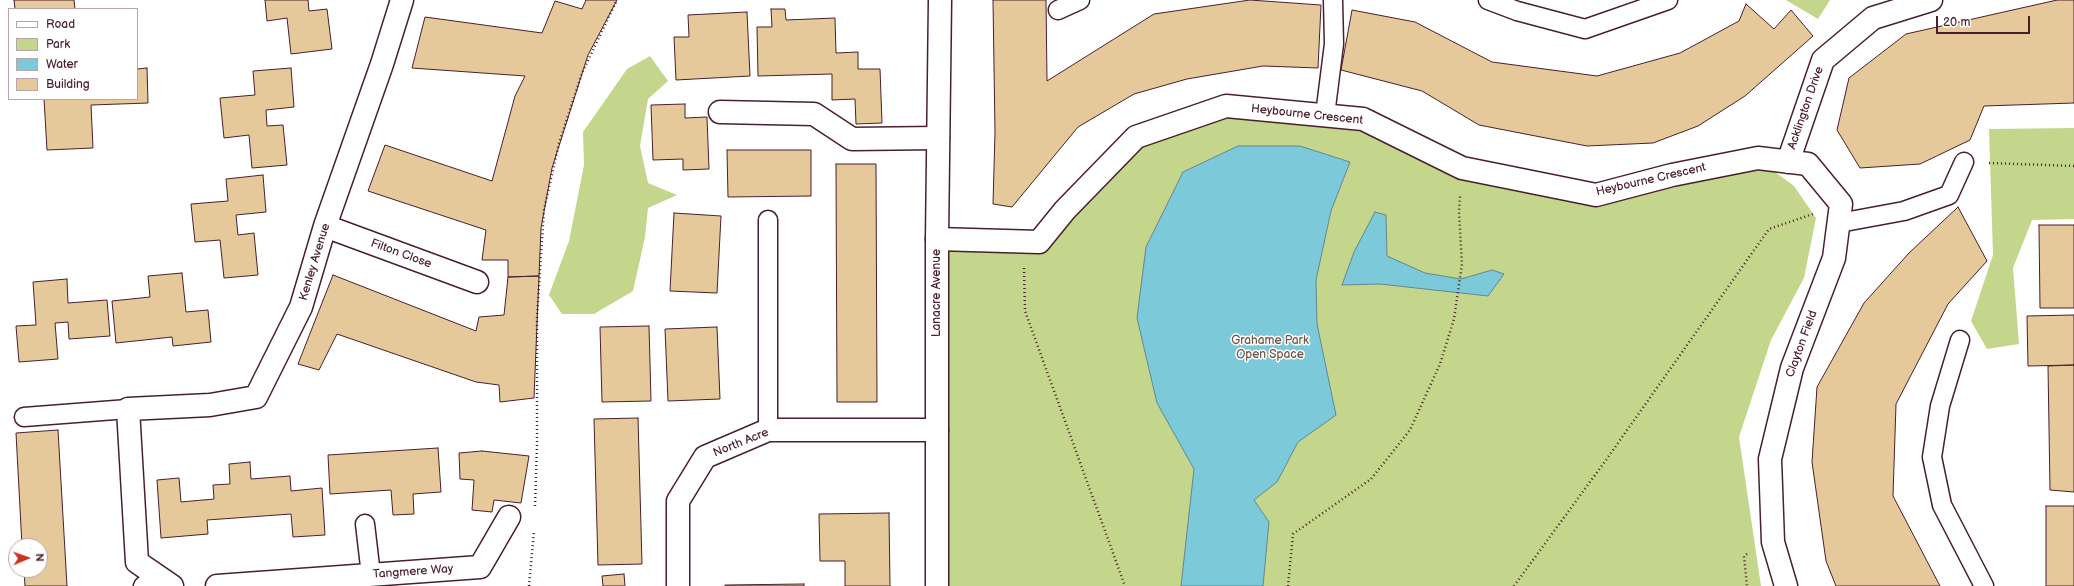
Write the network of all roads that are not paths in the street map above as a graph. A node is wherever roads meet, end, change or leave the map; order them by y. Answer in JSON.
{"nodes":[{"id":1,"x":402,"y":0,"type":"edge"},
{"id":2,"x":940,"y":0,"type":"edge"},
{"id":3,"x":1080,"y":0,"type":"edge"},
{"id":4,"x":1333,"y":0,"type":"edge"},
{"id":5,"x":1488,"y":0,"type":"edge"},
{"id":6,"x":1668,"y":0,"type":"edge"},
{"id":7,"x":1931,"y":0,"type":"edge"},
{"id":8,"x":1058,"y":10,"type":"dead end"},
{"id":9,"x":720,"y":112,"type":"dead end"},
{"id":10,"x":1325,"y":116,"type":"junction"},
{"id":11,"x":938,"y":138,"type":"junction"},
{"id":12,"x":1788,"y":162,"type":"junction"},
{"id":13,"x":1964,"y":162,"type":"road end"},
{"id":14,"x":1840,"y":214,"type":"junction"},
{"id":15,"x":768,"y":220,"type":"dead end"},
{"id":16,"x":325,"y":226,"type":"junction"},
{"id":17,"x":937,"y":239,"type":"junction"},
{"id":18,"x":478,"y":282,"type":"dead end"},
{"id":19,"x":1960,"y":340,"type":"dead end"},
{"id":20,"x":128,"y":409,"type":"junction"},
{"id":21,"x":24,"y":417,"type":"dead end"},
{"id":22,"x":768,"y":430,"type":"junction"},
{"id":23,"x":937,"y":430,"type":"junction"},
{"id":24,"x":509,"y":517,"type":"dead end"},
{"id":25,"x":365,"y":524,"type":"dead end"},
{"id":26,"x":371,"y":575,"type":"junction"},
{"id":27,"x":157,"y":582,"type":"edge"},
{"id":28,"x":217,"y":586,"type":"edge"},
{"id":29,"x":678,"y":586,"type":"edge"},
{"id":30,"x":937,"y":586,"type":"edge"},
{"id":31,"x":1786,"y":586,"type":"edge"},
{"id":32,"x":1984,"y":586,"type":"edge"}],
"edges":[{"from":1,"to":16,"type":"street","name":"Kenley Avenue"},
{"from":2,"to":11,"type":"street","name":"Lanacre Avenue"},
{"from":3,"to":8,"type":"lane"},
{"from":4,"to":10,"type":"lane"},
{"from":5,"to":6,"type":"lane"},
{"from":7,"to":12,"type":"street","name":"Acklington Drive"},
{"from":9,"to":11,"type":"street"},
{"from":10,"to":12,"type":"street","name":"Heybourne Crescent"},
{"from":10,"to":17,"type":"street","name":"Heybourne Crescent"},
{"from":11,"to":17,"type":"street","name":"Lanacre Avenue"},
{"from":12,"to":14,"type":"street"},
{"from":13,"to":14,"type":"lane"},
{"from":14,"to":31,"type":"street","name":"Clayton Field"},
{"from":15,"to":22,"type":"lane"},
{"from":16,"to":18,"type":"street","name":"Filton Close"},
{"from":16,"to":20,"type":"street","name":"Kenley Avenue"},
{"from":17,"to":23,"type":"street","name":"Lanacre Avenue"},
{"from":19,"to":32,"type":"lane"},
{"from":20,"to":21,"type":"lane"},
{"from":20,"to":27,"type":"street"},
{"from":22,"to":23,"type":"street","name":"North Acre"},
{"from":22,"to":29,"type":"street","name":"North Acre"},
{"from":23,"to":30,"type":"street","name":"Lanacre Avenue"},
{"from":24,"to":26,"type":"street","name":"Tangmere Way"},
{"from":25,"to":26,"type":"lane"},
{"from":26,"to":28,"type":"street","name":"Tangmere Way"}]}
